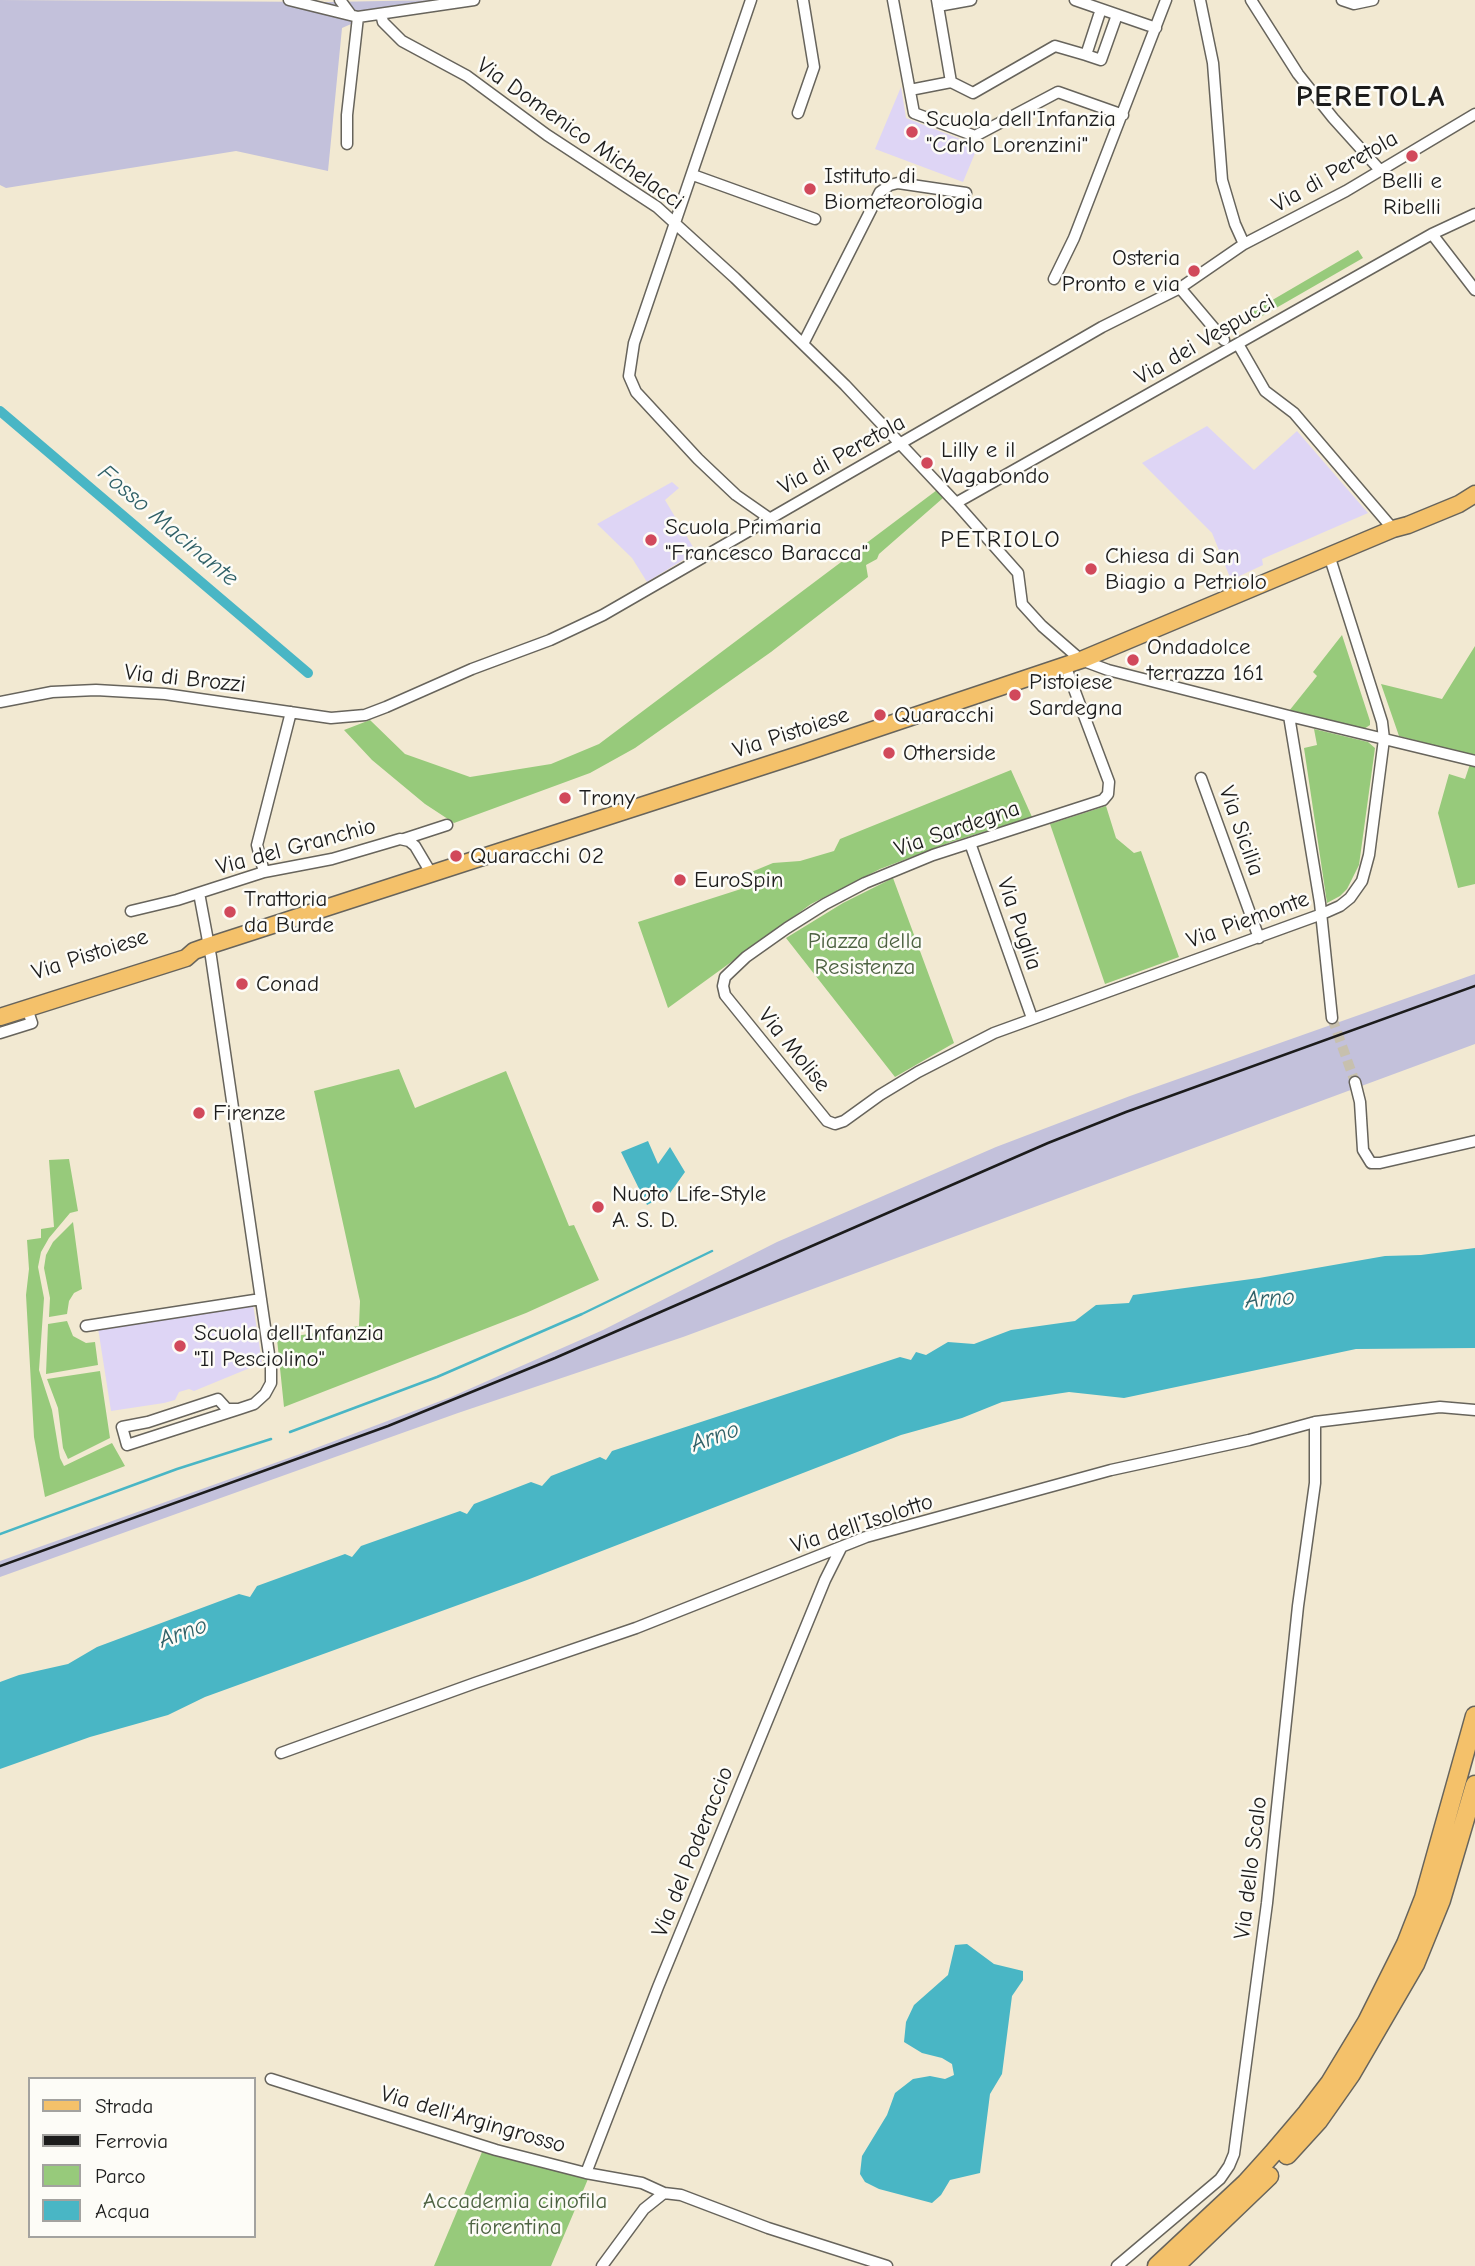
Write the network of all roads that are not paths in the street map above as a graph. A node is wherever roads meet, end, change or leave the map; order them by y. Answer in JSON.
{"nodes":[{"id":1,"x":289,"y":0,"type":"edge"},
{"id":2,"x":340,"y":0,"type":"edge"},
{"id":3,"x":474,"y":0,"type":"edge"},
{"id":4,"x":751,"y":0,"type":"edge"},
{"id":5,"x":803,"y":0,"type":"edge"},
{"id":6,"x":893,"y":0,"type":"edge"},
{"id":7,"x":971,"y":0,"type":"edge"},
{"id":8,"x":1075,"y":0,"type":"edge"},
{"id":9,"x":1166,"y":0,"type":"edge"},
{"id":10,"x":1200,"y":0,"type":"edge"},
{"id":11,"x":1251,"y":0,"type":"edge"},
{"id":12,"x":1342,"y":0,"type":"edge"},
{"id":13,"x":1373,"y":0,"type":"edge"},
{"id":14,"x":938,"y":3,"type":"edge"},
{"id":15,"x":1101,"y":9,"type":"junction"},
{"id":16,"x":381,"y":14,"type":"junction"},
{"id":17,"x":1117,"y":15,"type":"junction"},
{"id":18,"x":354,"y":16,"type":"junction"},
{"id":19,"x":1156,"y":29,"type":"junction"},
{"id":20,"x":1086,"y":55,"type":"junction"},
{"id":21,"x":951,"y":82,"type":"junction"},
{"id":22,"x":910,"y":90,"type":"junction"},
{"id":23,"x":798,"y":113,"type":"dead end"},
{"id":24,"x":1475,"y":114,"type":"edge"},
{"id":25,"x":1123,"y":116,"type":"junction"},
{"id":26,"x":347,"y":144,"type":"dead end"},
{"id":27,"x":1379,"y":169,"type":"junction"},
{"id":28,"x":692,"y":175,"type":"junction"},
{"id":29,"x":966,"y":194,"type":"dead end"},
{"id":30,"x":1475,"y":214,"type":"edge"},
{"id":31,"x":815,"y":219,"type":"dead end"},
{"id":32,"x":674,"y":223,"type":"junction"},
{"id":33,"x":1432,"y":234,"type":"junction"},
{"id":34,"x":1244,"y":244,"type":"junction"},
{"id":35,"x":1054,"y":279,"type":"dead end"},
{"id":36,"x":1180,"y":288,"type":"junction"},
{"id":37,"x":1475,"y":290,"type":"edge"},
{"id":38,"x":1224,"y":340,"type":"dead end"},
{"id":39,"x":803,"y":344,"type":"junction"},
{"id":40,"x":1238,"y":344,"type":"junction"},
{"id":41,"x":902,"y":444,"type":"junction"},
{"id":42,"x":1474,"y":495,"type":"edge"},
{"id":43,"x":957,"y":503,"type":"junction"},
{"id":44,"x":769,"y":518,"type":"junction"},
{"id":45,"x":1392,"y":529,"type":"junction"},
{"id":46,"x":1329,"y":555,"type":"junction"},
{"id":47,"x":1081,"y":660,"type":"junction"},
{"id":48,"x":1065,"y":665,"type":"junction"},
{"id":49,"x":0,"y":702,"type":"edge"},
{"id":50,"x":292,"y":712,"type":"junction"},
{"id":51,"x":365,"y":715,"type":"joint"},
{"id":52,"x":1289,"y":716,"type":"junction"},
{"id":53,"x":1384,"y":739,"type":"junction"},
{"id":54,"x":1475,"y":761,"type":"edge"},
{"id":55,"x":1201,"y":778,"type":"dead end"},
{"id":56,"x":447,"y":825,"type":"dead end"},
{"id":57,"x":404,"y":839,"type":"junction"},
{"id":58,"x":970,"y":843,"type":"junction"},
{"id":59,"x":264,"y":872,"type":"junction"},
{"id":60,"x":431,"y":873,"type":"junction"},
{"id":61,"x":200,"y":893,"type":"junction"},
{"id":62,"x":131,"y":911,"type":"dead end"},
{"id":63,"x":1322,"y":914,"type":"junction"},
{"id":64,"x":1259,"y":938,"type":"junction"},
{"id":65,"x":201,"y":949,"type":"junction"},
{"id":66,"x":725,"y":995,"type":"joint"},
{"id":67,"x":0,"y":1007,"type":"edge"},
{"id":68,"x":27,"y":1008,"type":"junction"},
{"id":69,"x":0,"y":1017,"type":"edge"},
{"id":70,"x":1032,"y":1018,"type":"junction"},
{"id":71,"x":1332,"y":1018,"type":"tunnel mouth"},
{"id":72,"x":0,"y":1033,"type":"edge"},
{"id":73,"x":1355,"y":1082,"type":"tunnel mouth"},
{"id":74,"x":835,"y":1124,"type":"joint"},
{"id":75,"x":1475,"y":1141,"type":"edge"},
{"id":76,"x":261,"y":1299,"type":"junction"},
{"id":77,"x":86,"y":1326,"type":"dead end"},
{"id":78,"x":239,"y":1409,"type":"junction"},
{"id":79,"x":1475,"y":1410,"type":"edge"},
{"id":80,"x":1315,"y":1422,"type":"junction"},
{"id":81,"x":843,"y":1546,"type":"junction"},
{"id":82,"x":1475,"y":1716,"type":"edge"},
{"id":83,"x":281,"y":1754,"type":"dead end"},
{"id":84,"x":1475,"y":1785,"type":"edge"},
{"id":85,"x":1400,"y":1976,"type":"junction"},
{"id":86,"x":271,"y":2079,"type":"dead end"},
{"id":87,"x":586,"y":2173,"type":"junction"},
{"id":88,"x":664,"y":2193,"type":"junction"},
{"id":89,"x":602,"y":2266,"type":"edge"},
{"id":90,"x":884,"y":2266,"type":"edge"},
{"id":91,"x":1117,"y":2266,"type":"edge"},
{"id":92,"x":1157,"y":2266,"type":"edge"},
{"id":93,"x":1175,"y":2266,"type":"edge"}],
"edges":[{"from":1,"to":18,"type":"street"},
{"from":2,"to":18,"type":"street"},
{"from":3,"to":16,"type":"street"},
{"from":4,"to":28,"type":"street"},
{"from":5,"to":23,"type":"street"},
{"from":6,"to":22,"type":"street"},
{"from":7,"to":14,"type":"street"},
{"from":8,"to":15,"type":"street"},
{"from":9,"to":19,"type":"street"},
{"from":10,"to":34,"type":"street"},
{"from":11,"to":27,"type":"street"},
{"from":12,"to":13,"type":"street"},
{"from":14,"to":21,"type":"street"},
{"from":15,"to":17,"type":"street"},
{"from":15,"to":20,"type":"street"},
{"from":16,"to":18,"type":"street"},
{"from":16,"to":32,"type":"street","name":"Via Domenico Michelacci"},
{"from":17,"to":19,"type":"street"},
{"from":17,"to":20,"type":"street"},
{"from":18,"to":26,"type":"street"},
{"from":19,"to":25,"type":"street"},
{"from":20,"to":21,"type":"street"},
{"from":21,"to":22,"type":"street"},
{"from":22,"to":25,"type":"street"},
{"from":24,"to":27,"type":"street","name":"Via di Peretola"},
{"from":25,"to":35,"type":"street"},
{"from":27,"to":34,"type":"street","name":"Via di Peretola"},
{"from":28,"to":31,"type":"street"},
{"from":28,"to":32,"type":"street"},
{"from":29,"to":39,"type":"street"},
{"from":30,"to":33,"type":"street","name":"Via dei Vespucci"},
{"from":32,"to":39,"type":"street","name":"Via Domenico Michelacci"},
{"from":32,"to":44,"type":"street"},
{"from":33,"to":37,"type":"street"},
{"from":33,"to":40,"type":"street","name":"Via dei Vespucci"},
{"from":34,"to":36,"type":"street","name":"Via di Peretola"},
{"from":36,"to":38,"type":"street"},
{"from":36,"to":41,"type":"street","name":"Via di Peretola"},
{"from":39,"to":41,"type":"street","name":"Via Domenico Michelacci"},
{"from":40,"to":43,"type":"street","name":"Via dei Vespucci"},
{"from":40,"to":45,"type":"street"},
{"from":41,"to":43,"type":"street","name":"Via Domenico Michelacci"},
{"from":41,"to":44,"type":"street","name":"Via di Peretola"},
{"from":42,"to":45,"type":"main road","name":"Via Pistoiese"},
{"from":43,"to":47,"type":"street","name":"Via Domenico Michelacci"},
{"from":44,"to":51,"type":"street","name":"Via di Peretola"},
{"from":45,"to":46,"type":"main road","name":"Via Pistoiese"},
{"from":46,"to":47,"type":"main road","name":"Via Pistoiese"},
{"from":46,"to":53,"type":"street","name":"Via Piemonte"},
{"from":47,"to":48,"type":"main road","name":"Via Pistoiese"},
{"from":47,"to":52,"type":"street"},
{"from":48,"to":58,"type":"street","name":"Via Sardegna"},
{"from":48,"to":60,"type":"main road","name":"Via Pistoiese"},
{"from":49,"to":50,"type":"street","name":"Via di Brozzi"},
{"from":50,"to":51,"type":"street","name":"Via di Brozzi"},
{"from":50,"to":59,"type":"street"},
{"from":52,"to":53,"type":"street"},
{"from":52,"to":63,"type":"street"},
{"from":53,"to":54,"type":"street"},
{"from":53,"to":63,"type":"street","name":"Via Piemonte"},
{"from":55,"to":64,"type":"street","name":"Via Sicilia"},
{"from":56,"to":57,"type":"street","name":"Via del Granchio"},
{"from":57,"to":59,"type":"street","name":"Via del Granchio"},
{"from":57,"to":60,"type":"street","name":"Via del Granchio"},
{"from":58,"to":66,"type":"street","name":"Via Sardegna"},
{"from":58,"to":70,"type":"street","name":"Via Puglia"},
{"from":59,"to":61,"type":"street","name":"Via del Granchio"},
{"from":60,"to":65,"type":"main road","name":"Via Pistoiese"},
{"from":61,"to":62,"type":"street","name":"Via del Granchio"},
{"from":61,"to":65,"type":"street","name":"Via del Granchio"},
{"from":63,"to":64,"type":"street","name":"Via Piemonte"},
{"from":63,"to":71,"type":"street"},
{"from":64,"to":70,"type":"street","name":"Via Piemonte"},
{"from":65,"to":67,"type":"main road","name":"Via Pistoiese"},
{"from":65,"to":68,"type":"main road","name":"Via Pistoiese"},
{"from":65,"to":76,"type":"street","name":"Via del Granchio"},
{"from":66,"to":74,"type":"street","name":"Via Molise"},
{"from":68,"to":69,"type":"main road","name":"Via Pistoiese"},
{"from":68,"to":72,"type":"street","name":"Via Pistoiese"},
{"from":70,"to":74,"type":"street","name":"Via Piemonte"},
{"from":73,"to":75,"type":"street"},
{"from":76,"to":77,"type":"street"},
{"from":76,"to":78,"type":"street","name":"Via del Granchio"},
{"from":78,"to":78,"type":"street","name":"Via del Granchio"},
{"from":79,"to":80,"type":"street","name":"Via dell'Isolotto"},
{"from":80,"to":81,"type":"street","name":"Via dell'Isolotto"},
{"from":80,"to":91,"type":"street","name":"Via dello Scalo"},
{"from":81,"to":83,"type":"street","name":"Via dell'Isolotto"},
{"from":81,"to":87,"type":"street","name":"Via del Poderaccio"},
{"from":82,"to":85,"type":"highway"},
{"from":84,"to":85,"type":"highway"},
{"from":85,"to":92,"type":"highway"},
{"from":85,"to":93,"type":"highway"},
{"from":86,"to":87,"type":"street","name":"Via dell'Argingrosso"},
{"from":87,"to":88,"type":"street","name":"Via dell'Argingrosso"},
{"from":88,"to":89,"type":"street"},
{"from":88,"to":90,"type":"street","name":"Via dell'Argingrosso"}]}
